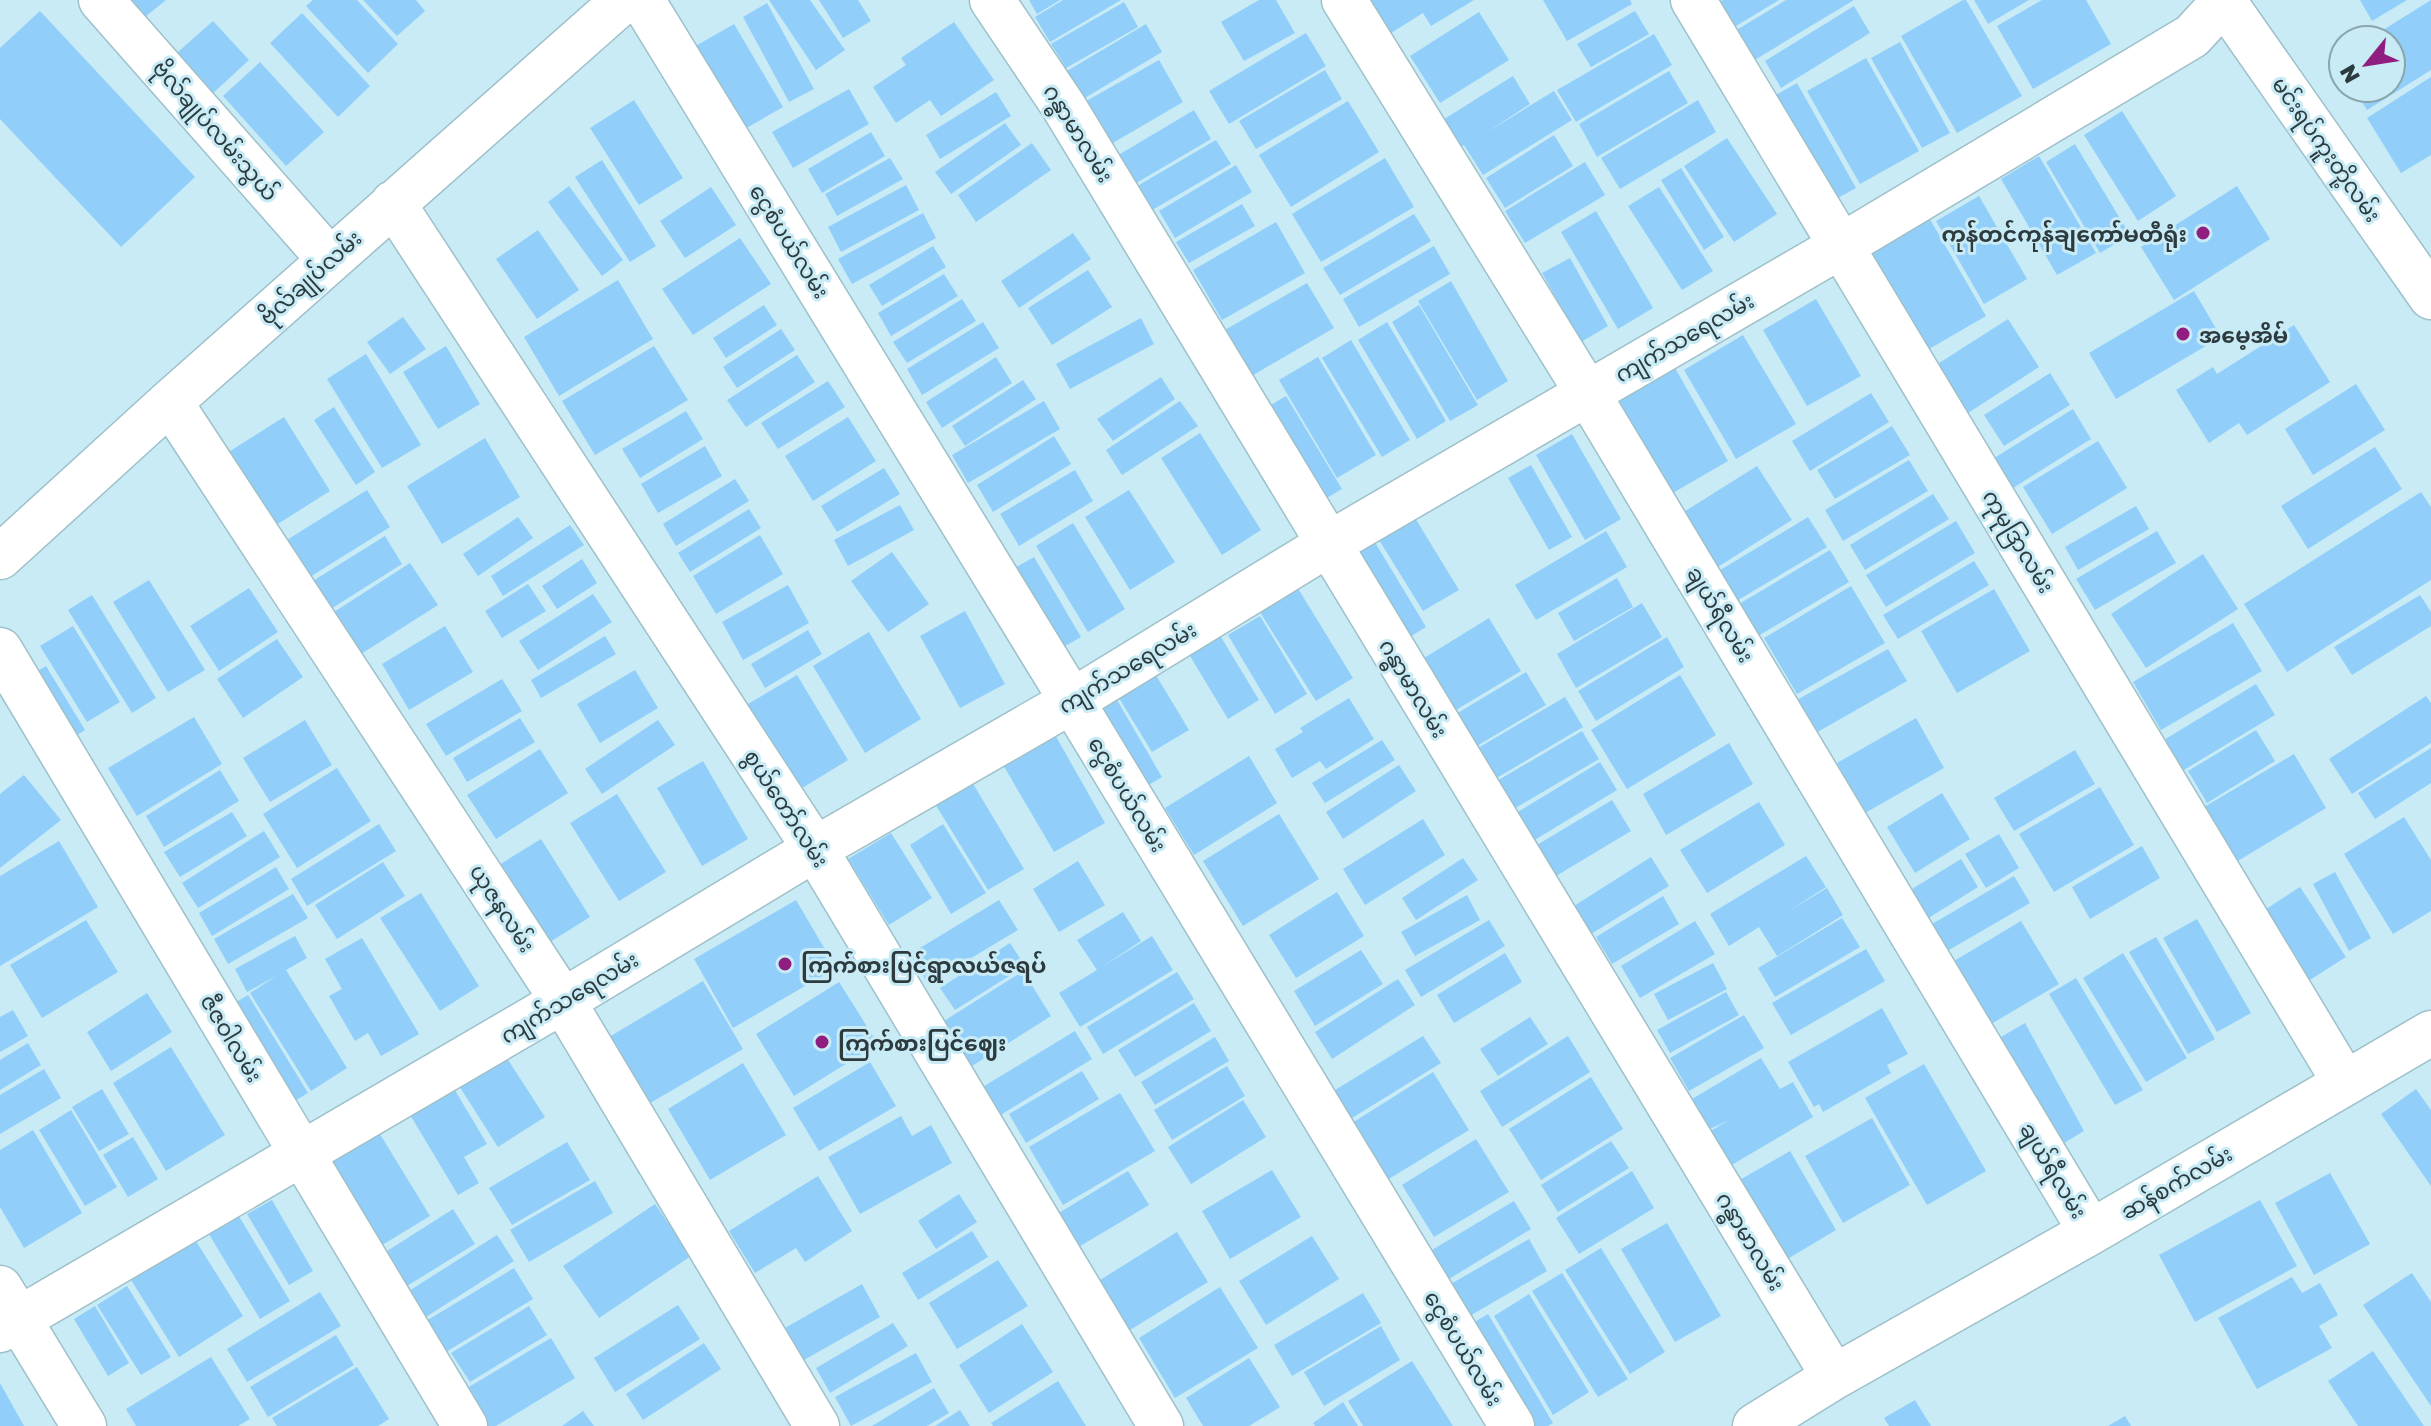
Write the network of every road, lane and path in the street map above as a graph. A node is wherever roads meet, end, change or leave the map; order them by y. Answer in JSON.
{"nodes":[{"id":1,"x":101,"y":0,"type":"edge"},
{"id":2,"x":624,"y":0,"type":"edge"},
{"id":3,"x":642,"y":0,"type":"edge"},
{"id":4,"x":992,"y":0,"type":"edge"},
{"id":5,"x":1344,"y":0,"type":"edge"},
{"id":6,"x":1693,"y":0,"type":"edge"},
{"id":7,"x":2224,"y":0,"type":"edge"},
{"id":8,"x":393,"y":203,"type":"junction"},
{"id":9,"x":1841,"y":246,"type":"junction"},
{"id":10,"x":330,"y":260,"type":"junction"},
{"id":11,"x":2431,"y":297,"type":"edge"},
{"id":12,"x":1588,"y":394,"type":"junction"},
{"id":13,"x":170,"y":402,"type":"junction"},
{"id":14,"x":1327,"y":545,"type":"junction"},
{"id":15,"x":0,"y":557,"type":"edge"},
{"id":16,"x":0,"y":650,"type":"edge"},
{"id":17,"x":1072,"y":701,"type":"junction"},
{"id":18,"x":815,"y":849,"type":"junction"},
{"id":19,"x":563,"y":1001,"type":"junction"},
{"id":20,"x":2431,"y":1033,"type":"edge"},
{"id":21,"x":2345,"y":1083,"type":"junction"},
{"id":22,"x":301,"y":1154,"type":"junction"},
{"id":23,"x":2091,"y":1232,"type":"junction"},
{"id":24,"x":6,"y":1312,"type":"edge"},
{"id":25,"x":1834,"y":1377,"type":"junction"},
{"id":26,"x":84,"y":1426,"type":"edge"},
{"id":27,"x":465,"y":1426,"type":"edge"},
{"id":28,"x":817,"y":1426,"type":"edge"},
{"id":29,"x":1161,"y":1426,"type":"edge"},
{"id":30,"x":1512,"y":1426,"type":"edge"},
{"id":31,"x":1755,"y":1426,"type":"edge"}],
"edges":[{"from":1,"to":10,"type":"street","name":"ဗိုလ်ချုပ်လမ်းသွယ်"},
{"from":2,"to":8,"type":"street","name":"ဗိုလ်ချုပ်လမ်း"},
{"from":3,"to":17,"type":"street","name":"ငွေစံပယ်လမ်း"},
{"from":4,"to":14,"type":"street","name":"ဂန္ဓာမာလမ်း"},
{"from":5,"to":12,"type":"street","name":"ချယ်ရီလမ်း"},
{"from":6,"to":9,"type":"street","name":"ကုမုဒြာလမ်း"},
{"from":7,"to":9,"type":"street","name":"ကျက်သရေလမ်း"},
{"from":7,"to":11,"type":"street","name":"မင်းရပ်ကူးတို့လမ်း"},
{"from":8,"to":10,"type":"street","name":"ဗိုလ်ချုပ်လမ်း"},
{"from":8,"to":18,"type":"street","name":"စွယ်တော်လမ်း"},
{"from":9,"to":12,"type":"street","name":"ကျက်သရေလမ်း"},
{"from":9,"to":21,"type":"street","name":"ကုမုဒြာလမ်း"},
{"from":10,"to":13,"type":"street","name":"ဗိုလ်ချုပ်လမ်း"},
{"from":12,"to":14,"type":"street","name":"ကျက်သရေလမ်း"},
{"from":12,"to":23,"type":"street","name":"ချယ်ရီလမ်း"},
{"from":13,"to":15,"type":"street","name":"ဗိုလ်ချုပ်လမ်း"},
{"from":13,"to":19,"type":"street","name":"ယုဇနလမ်း"},
{"from":14,"to":17,"type":"street","name":"ကျက်သရေလမ်း"},
{"from":14,"to":25,"type":"street","name":"ဂန္ဓာမာလမ်း"},
{"from":16,"to":22,"type":"street","name":"ဇီဇဝါလမ်း"},
{"from":17,"to":18,"type":"street","name":"ကျက်သရေလမ်း"},
{"from":17,"to":30,"type":"street","name":"ငွေစံပယ်လမ်း"},
{"from":18,"to":19,"type":"street","name":"ကျက်သရေလမ်း"},
{"from":18,"to":29,"type":"street","name":"စွယ်တော်လမ်း"},
{"from":19,"to":22,"type":"street","name":"ကျက်သရေလမ်း"},
{"from":19,"to":28,"type":"street","name":"ယုဇနလမ်း"},
{"from":20,"to":21,"type":"street","name":"ဆန်စက်လမ်း"},
{"from":21,"to":23,"type":"street","name":"ဆန်စက်လမ်း"},
{"from":22,"to":24,"type":"street","name":"ကျက်သရေလမ်း"},
{"from":22,"to":27,"type":"street","name":"ဇီဇဝါလမ်း"},
{"from":23,"to":25,"type":"street","name":"ဆန်စက်လမ်း"},
{"from":24,"to":26,"type":"street"},
{"from":25,"to":31,"type":"street","name":"ဆန်စက်လမ်း"}]}
